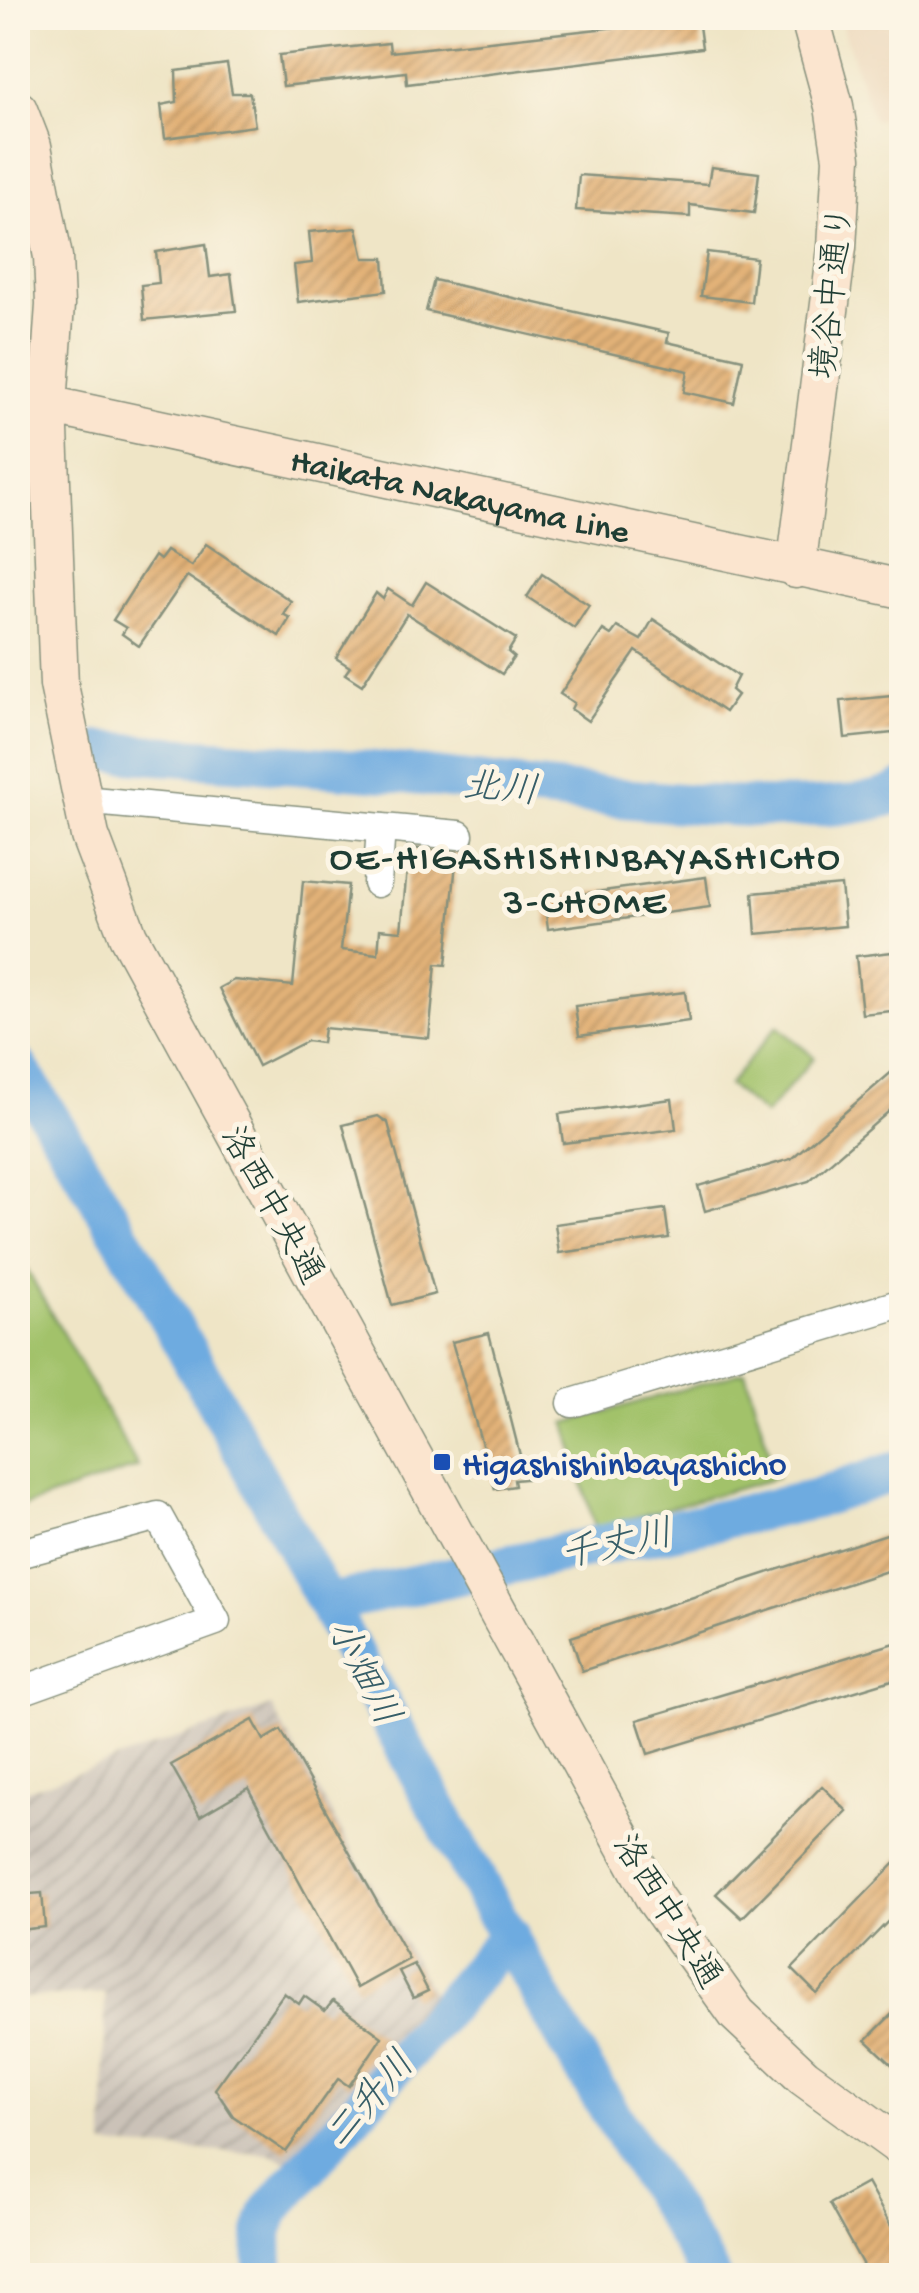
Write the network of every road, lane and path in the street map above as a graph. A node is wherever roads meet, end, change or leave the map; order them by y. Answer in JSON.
{"nodes":[{"id":1,"x":810,"y":18,"type":"edge"},
{"id":2,"x":18,"y":110,"type":"edge"},
{"id":3,"x":33,"y":405,"type":"edge"},
{"id":4,"x":796,"y":569,"type":"junction"},
{"id":5,"x":902,"y":589,"type":"edge"},
{"id":6,"x":82,"y":800,"type":"junction"},
{"id":7,"x":381,"y":828,"type":"junction"},
{"id":8,"x":459,"y":836,"type":"dead end"},
{"id":9,"x":377,"y":884,"type":"dead end"},
{"id":10,"x":902,"y":1303,"type":"edge"},
{"id":11,"x":572,"y":1402,"type":"dead end"},
{"id":12,"x":18,"y":1554,"type":"edge"},
{"id":13,"x":18,"y":1692,"type":"edge"},
{"id":14,"x":902,"y":2148,"type":"edge"}],
"edges":[{"from":1,"to":4,"type":"street","name":"境谷中通り"},
{"from":2,"to":3,"type":"street","name":"洛西中央通"},
{"from":3,"to":4,"type":"street","name":"Haikata Nakayama Line"},
{"from":3,"to":6,"type":"street","name":"洛西中央通"},
{"from":4,"to":5,"type":"street","name":"Haikata Nakayama Line"},
{"from":6,"to":7,"type":"street"},
{"from":6,"to":14,"type":"street","name":"洛西中央通"},
{"from":7,"to":8,"type":"street"},
{"from":7,"to":9,"type":"street"},
{"from":10,"to":11,"type":"street"},
{"from":12,"to":13,"type":"street"}]}
